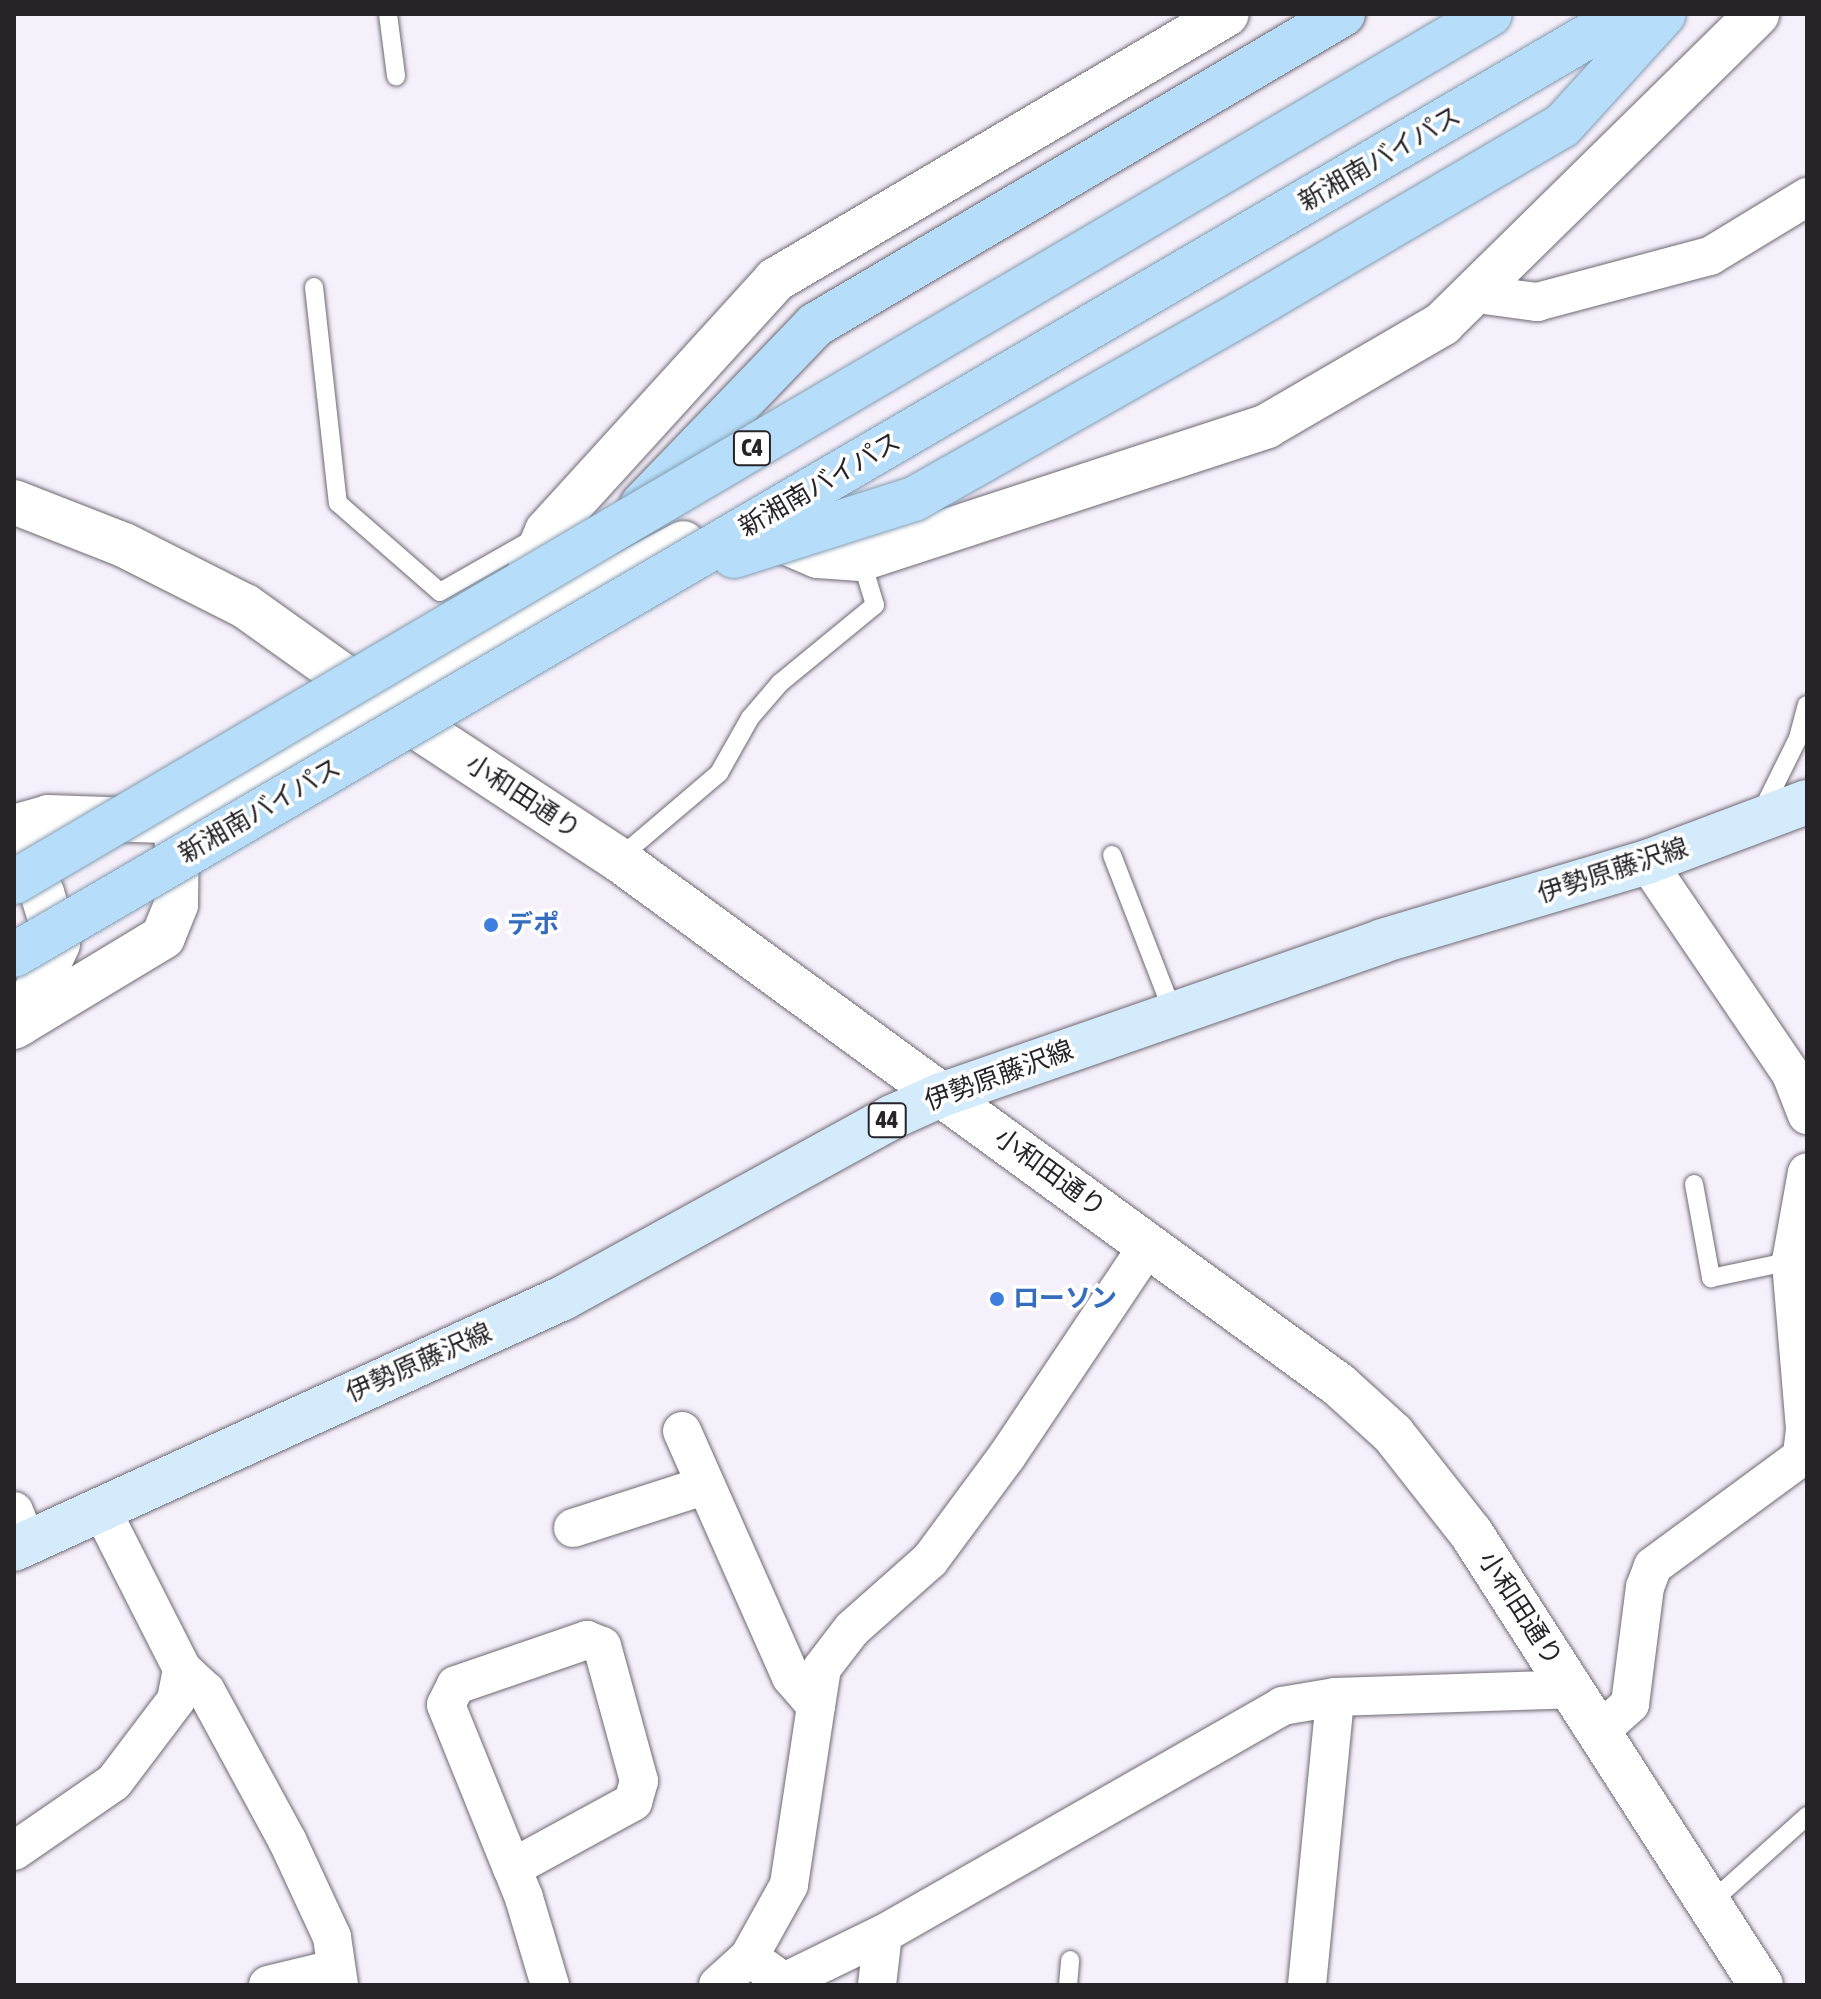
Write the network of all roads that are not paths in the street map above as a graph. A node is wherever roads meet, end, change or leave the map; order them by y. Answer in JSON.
{"nodes":[{"id":1,"x":388,"y":14,"type":"edge"},
{"id":2,"x":1227,"y":14,"type":"edge"},
{"id":3,"x":1343,"y":14,"type":"edge"},
{"id":4,"x":1490,"y":14,"type":"edge"},
{"id":5,"x":1626,"y":14,"type":"edge"},
{"id":6,"x":1664,"y":14,"type":"edge"},
{"id":7,"x":1757,"y":14,"type":"edge"},
{"id":8,"x":396,"y":76,"type":"dead end"},
{"id":9,"x":1807,"y":197,"type":"edge"},
{"id":10,"x":314,"y":287,"type":"dead end"},
{"id":11,"x":1477,"y":294,"type":"junction"},
{"id":12,"x":14,"y":502,"type":"edge"},
{"id":13,"x":627,"y":521,"type":"junction"},
{"id":14,"x":547,"y":531,"type":"junction"},
{"id":15,"x":861,"y":559,"type":"junction"},
{"id":16,"x":659,"y":579,"type":"junction"},
{"id":17,"x":590,"y":591,"type":"junction"},
{"id":18,"x":435,"y":675,"type":"junction"},
{"id":19,"x":1807,"y":705,"type":"edge"},
{"id":20,"x":385,"y":706,"type":"junction"},
{"id":21,"x":1807,"y":802,"type":"edge"},
{"id":22,"x":190,"y":812,"type":"junction"},
{"id":23,"x":1757,"y":822,"type":"junction"},
{"id":24,"x":14,"y":827,"type":"edge"},
{"id":25,"x":14,"y":852,"type":"edge"},
{"id":26,"x":1112,"y":855,"type":"dead end"},
{"id":27,"x":618,"y":859,"type":"junction"},
{"id":28,"x":1647,"y":862,"type":"junction"},
{"id":29,"x":14,"y":882,"type":"edge"},
{"id":30,"x":14,"y":955,"type":"edge"},
{"id":31,"x":1173,"y":1012,"type":"junction"},
{"id":32,"x":17,"y":1025,"type":"edge"},
{"id":33,"x":941,"y":1095,"type":"junction"},
{"id":34,"x":1807,"y":1115,"type":"edge"},
{"id":35,"x":1807,"y":1172,"type":"edge"},
{"id":36,"x":1694,"y":1184,"type":"dead end"},
{"id":37,"x":1804,"y":1214,"type":"edge"},
{"id":38,"x":1149,"y":1244,"type":"junction"},
{"id":39,"x":1791,"y":1261,"type":"junction"},
{"id":40,"x":682,"y":1431,"type":"dead end"},
{"id":41,"x":1804,"y":1453,"type":"edge"},
{"id":42,"x":703,"y":1486,"type":"junction"},
{"id":43,"x":101,"y":1509,"type":"junction"},
{"id":44,"x":573,"y":1528,"type":"dead end"},
{"id":45,"x":18,"y":1535,"type":"edge"},
{"id":46,"x":182,"y":1669,"type":"junction"},
{"id":47,"x":1571,"y":1689,"type":"junction"},
{"id":48,"x":1335,"y":1697,"type":"junction"},
{"id":49,"x":816,"y":1706,"type":"junction"},
{"id":50,"x":1599,"y":1732,"type":"junction"},
{"id":51,"x":1807,"y":1816,"type":"edge"},
{"id":52,"x":14,"y":1851,"type":"edge"},
{"id":53,"x":512,"y":1868,"type":"junction"},
{"id":54,"x":1709,"y":1904,"type":"junction"},
{"id":55,"x":883,"y":1934,"type":"junction"},
{"id":56,"x":749,"y":1957,"type":"junction"},
{"id":57,"x":1070,"y":1960,"type":"dead end"},
{"id":58,"x":336,"y":1977,"type":"edge"},
{"id":59,"x":268,"y":1985,"type":"edge"},
{"id":60,"x":550,"y":1985,"type":"edge"},
{"id":61,"x":718,"y":1985,"type":"edge"},
{"id":62,"x":877,"y":1985,"type":"edge"},
{"id":63,"x":1068,"y":1985,"type":"edge"},
{"id":64,"x":1307,"y":1985,"type":"edge"},
{"id":65,"x":1761,"y":1985,"type":"edge"}],
"edges":[{"from":1,"to":8,"type":"lane"},
{"from":2,"to":14,"type":"street"},
{"from":3,"to":13,"type":"highway","bridge":true},
{"from":4,"to":13,"type":"highway","number":"C4","bridge":true},
{"from":5,"to":16,"type":"highway","name":"新湘南バイパス","bridge":true},
{"from":6,"to":16,"type":"highway","bridge":true},
{"from":7,"to":11,"type":"street"},
{"from":9,"to":11,"type":"street"},
{"from":10,"to":14,"type":"lane"},
{"from":11,"to":15,"type":"street"},
{"from":12,"to":20,"type":"street","name":"小和田通り"},
{"from":13,"to":29,"type":"highway","number":"C4","bridge":true},
{"from":14,"to":17,"type":"street"},
{"from":14,"to":18,"type":"street"},
{"from":15,"to":17,"type":"street"},
{"from":15,"to":27,"type":"lane"},
{"from":16,"to":30,"type":"highway","name":"新湘南バイパス","bridge":true},
{"from":17,"to":18,"type":"street"},
{"from":18,"to":20,"type":"street"},
{"from":19,"to":23,"type":"lane"},
{"from":20,"to":22,"type":"street"},
{"from":20,"to":27,"type":"street","name":"小和田通り"},
{"from":21,"to":23,"type":"main road","name":"伊勢原藤沢線","number":"44"},
{"from":22,"to":24,"type":"street"},
{"from":22,"to":32,"type":"street"},
{"from":23,"to":28,"type":"main road","name":"伊勢原藤沢線","number":"44"},
{"from":25,"to":32,"type":"street"},
{"from":26,"to":31,"type":"lane"},
{"from":27,"to":33,"type":"street","name":"小和田通り"},
{"from":28,"to":31,"type":"main road","name":"伊勢原藤沢線","number":"44"},
{"from":28,"to":34,"type":"street"},
{"from":31,"to":33,"type":"main road","name":"伊勢原藤沢線","number":"44"},
{"from":33,"to":38,"type":"street","name":"小和田通り"},
{"from":33,"to":43,"type":"main road","name":"伊勢原藤沢線","number":"44"},
{"from":35,"to":37,"type":"street"},
{"from":36,"to":39,"type":"lane"},
{"from":37,"to":39,"type":"street"},
{"from":38,"to":47,"type":"street","name":"小和田通り"},
{"from":38,"to":49,"type":"street"},
{"from":39,"to":41,"type":"street"},
{"from":40,"to":42,"type":"street"},
{"from":41,"to":50,"type":"street"},
{"from":42,"to":44,"type":"street"},
{"from":42,"to":49,"type":"street"},
{"from":43,"to":45,"type":"main road","name":"伊勢原藤沢線","number":"44"},
{"from":43,"to":46,"type":"street"},
{"from":46,"to":52,"type":"street"},
{"from":46,"to":58,"type":"street"},
{"from":47,"to":48,"type":"street"},
{"from":47,"to":50,"type":"street","name":"小和田通り"},
{"from":48,"to":55,"type":"street"},
{"from":48,"to":64,"type":"street"},
{"from":49,"to":56,"type":"street"},
{"from":50,"to":54,"type":"street","name":"小和田通り"},
{"from":51,"to":54,"type":"lane"},
{"from":53,"to":53,"type":"street"},
{"from":53,"to":60,"type":"street"},
{"from":54,"to":65,"type":"street","name":"小和田通り"},
{"from":55,"to":56,"type":"street"},
{"from":55,"to":62,"type":"street"},
{"from":56,"to":61,"type":"street"},
{"from":57,"to":63,"type":"lane"},
{"from":58,"to":59,"type":"street"}]}
